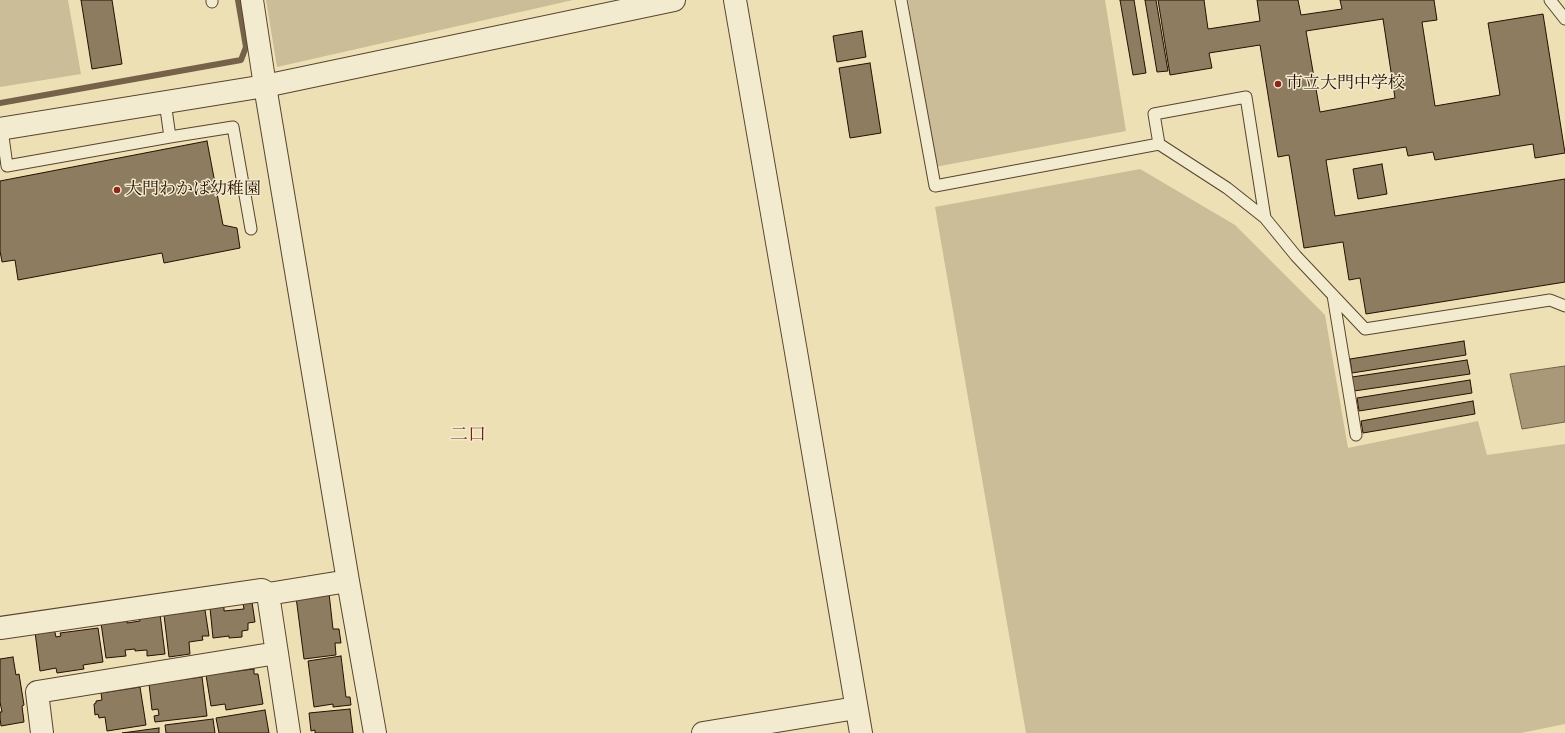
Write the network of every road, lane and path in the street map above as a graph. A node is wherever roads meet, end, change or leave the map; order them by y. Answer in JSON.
{"nodes":[{"id":1,"x":252,"y":0,"type":"edge"},
{"id":2,"x":674,"y":0,"type":"edge"},
{"id":3,"x":735,"y":0,"type":"edge"},
{"id":4,"x":901,"y":0,"type":"edge"},
{"id":5,"x":1550,"y":0,"type":"edge"},
{"id":6,"x":1565,"y":19,"type":"edge"},
{"id":7,"x":266,"y":86,"type":"junction"},
{"id":8,"x":165,"y":102,"type":"junction"},
{"id":9,"x":1,"y":129,"type":"edge"},
{"id":10,"x":170,"y":137,"type":"junction"},
{"id":11,"x":1159,"y":144,"type":"junction"},
{"id":12,"x":1265,"y":218,"type":"junction"},
{"id":13,"x":250,"y":229,"type":"dead end"},
{"id":14,"x":1333,"y":295,"type":"junction"},
{"id":15,"x":1565,"y":306,"type":"edge"},
{"id":16,"x":1356,"y":434,"type":"dead end"},
{"id":17,"x":348,"y":581,"type":"junction"},
{"id":18,"x":268,"y":594,"type":"junction"},
{"id":19,"x":0,"y":628,"type":"edge"},
{"id":20,"x":277,"y":653,"type":"junction"},
{"id":21,"x":856,"y":708,"type":"junction"},
{"id":22,"x":42,"y":733,"type":"edge"},
{"id":23,"x":289,"y":733,"type":"edge"},
{"id":24,"x":375,"y":733,"type":"edge"},
{"id":25,"x":703,"y":733,"type":"edge"},
{"id":26,"x":861,"y":733,"type":"edge"}],
"edges":[{"from":1,"to":7,"type":"street"},
{"from":2,"to":7,"type":"street"},
{"from":3,"to":21,"type":"street"},
{"from":4,"to":11,"type":"lane"},
{"from":5,"to":6,"type":"lane"},
{"from":7,"to":8,"type":"street"},
{"from":7,"to":17,"type":"street"},
{"from":8,"to":9,"type":"street"},
{"from":8,"to":10,"type":"lane"},
{"from":9,"to":10,"type":"lane"},
{"from":10,"to":13,"type":"lane"},
{"from":11,"to":12,"type":"lane"},
{"from":11,"to":12,"type":"lane"},
{"from":12,"to":14,"type":"lane"},
{"from":14,"to":15,"type":"lane"},
{"from":14,"to":16,"type":"lane"},
{"from":17,"to":18,"type":"street"},
{"from":17,"to":24,"type":"street"},
{"from":18,"to":19,"type":"street"},
{"from":18,"to":20,"type":"street"},
{"from":20,"to":22,"type":"street"},
{"from":20,"to":23,"type":"street"},
{"from":21,"to":25,"type":"street"},
{"from":21,"to":26,"type":"street"}]}
